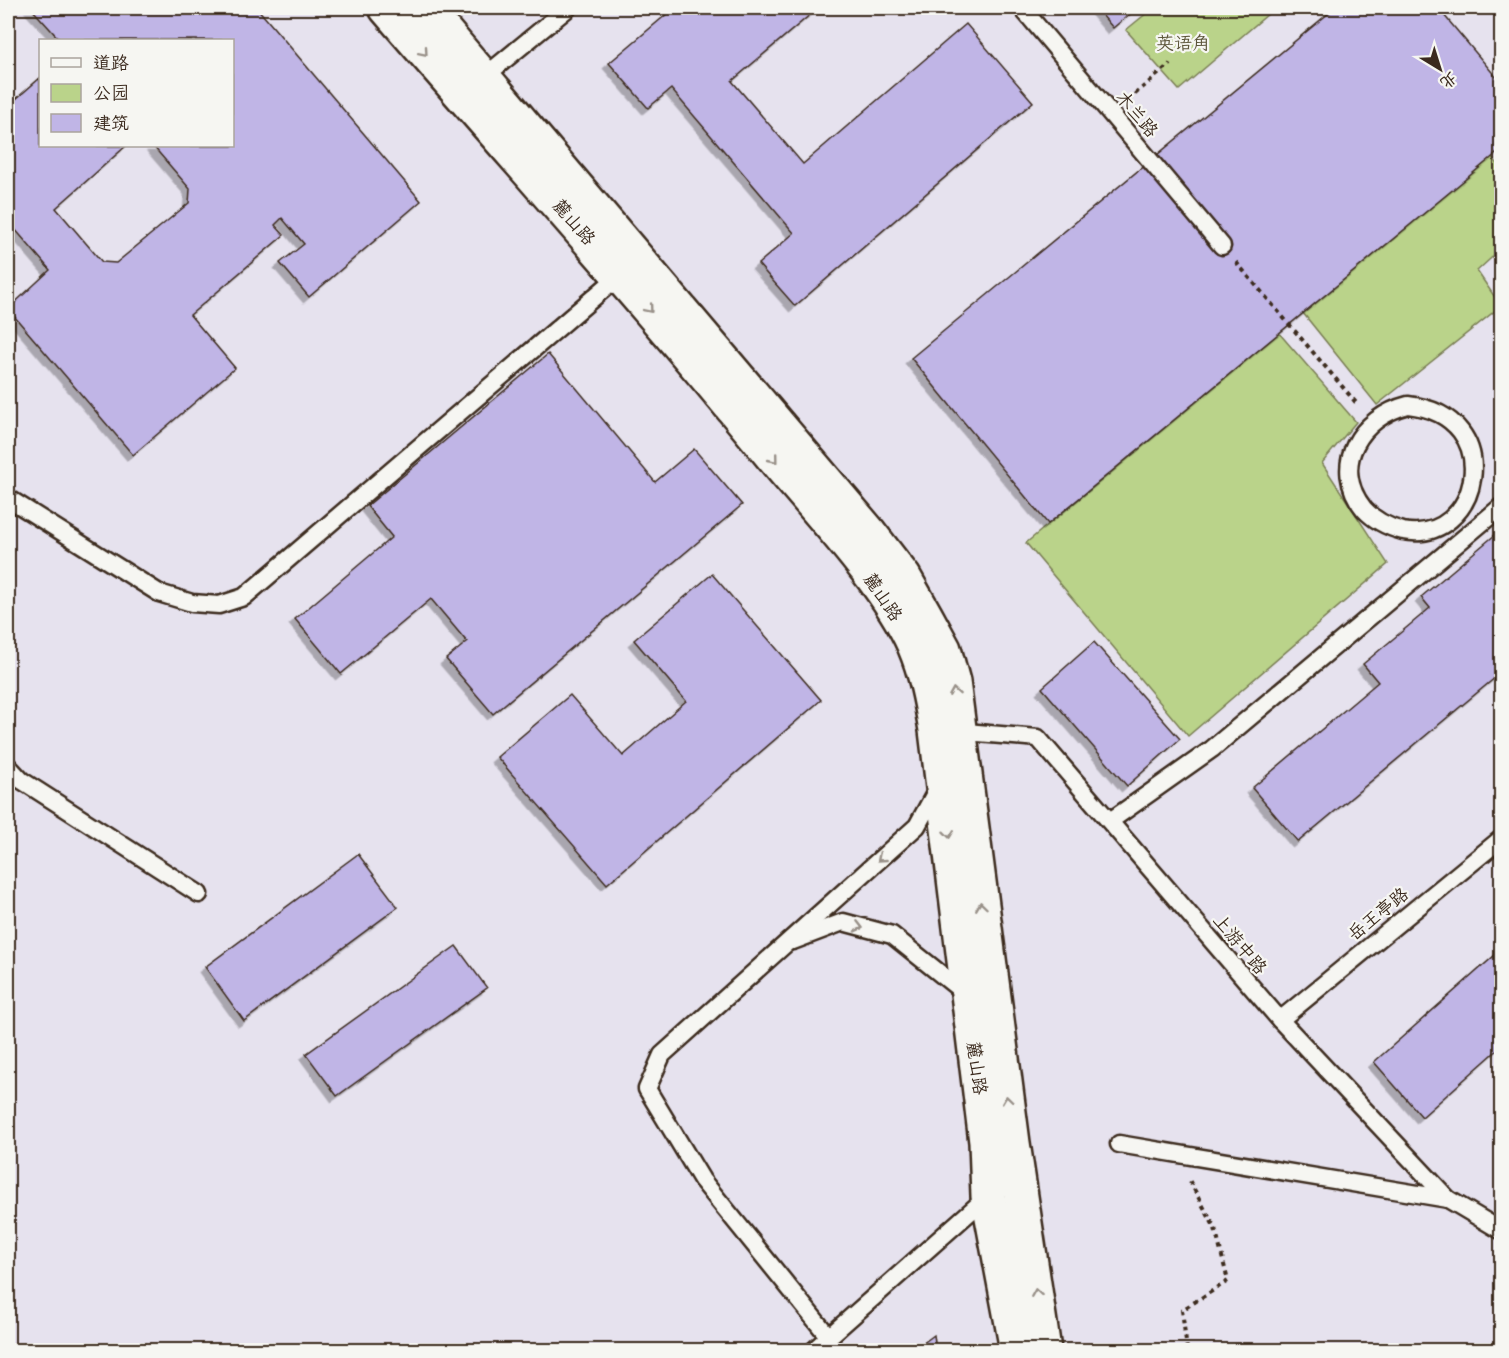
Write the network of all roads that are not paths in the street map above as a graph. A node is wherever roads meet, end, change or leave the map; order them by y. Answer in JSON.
{"nodes":[{"id":1,"x":386,"y":8,"type":"edge"},
{"id":2,"x":425,"y":8,"type":"edge"},
{"id":3,"x":568,"y":8,"type":"edge"},
{"id":4,"x":1022,"y":8,"type":"edge"},
{"id":5,"x":473,"y":86,"type":"junction"},
{"id":6,"x":1222,"y":246,"type":"road end"},
{"id":7,"x":620,"y":275,"type":"junction"},
{"id":8,"x":8,"y":498,"type":"edge"},
{"id":9,"x":1502,"y":506,"type":"edge"},
{"id":10,"x":1451,"y":518,"type":"junction"},
{"id":11,"x":1467,"y":536,"type":"junction"},
{"id":12,"x":948,"y":731,"type":"junction"},
{"id":13,"x":8,"y":766,"type":"edge"},
{"id":14,"x":942,"y":780,"type":"junction"},
{"id":15,"x":1110,"y":821,"type":"junction"},
{"id":16,"x":1502,"y":838,"type":"edge"},
{"id":17,"x":199,"y":894,"type":"dead end"},
{"id":18,"x":784,"y":945,"type":"junction"},
{"id":19,"x":967,"y":995,"type":"junction"},
{"id":20,"x":1280,"y":1020,"type":"junction"},
{"id":21,"x":1119,"y":1144,"type":"dead end"},
{"id":22,"x":988,"y":1196,"type":"junction"},
{"id":23,"x":1448,"y":1199,"type":"junction"},
{"id":24,"x":1502,"y":1230,"type":"edge"},
{"id":25,"x":829,"y":1337,"type":"junction"},
{"id":26,"x":814,"y":1350,"type":"edge"},
{"id":27,"x":1017,"y":1350,"type":"edge"},
{"id":28,"x":1044,"y":1350,"type":"edge"}],
"edges":[{"from":1,"to":5,"type":"main road","name":"麓山路","one_way":true},
{"from":2,"to":5,"type":"main road","name":"麓山路"},
{"from":3,"to":5,"type":"lane"},
{"from":4,"to":6,"type":"lane","name":"木兰路"},
{"from":5,"to":7,"type":"main road","name":"麓山路"},
{"from":12,"to":5,"type":"main road","name":"麓山路","one_way":true},
{"from":7,"to":8,"type":"lane"},
{"from":7,"to":12,"type":"main road","name":"麓山路","one_way":true},
{"from":9,"to":11,"type":"lane"},
{"from":10,"to":10,"type":"lane"},
{"from":10,"to":11,"type":"lane"},
{"from":11,"to":15,"type":"lane"},
{"from":12,"to":14,"type":"main road","name":"麓山路"},
{"from":12,"to":15,"type":"lane","name":"上游中路"},
{"from":28,"to":12,"type":"main road","name":"麓山路","one_way":true},
{"from":13,"to":17,"type":"lane"},
{"from":14,"to":18,"type":"lane","one_way":true},
{"from":14,"to":19,"type":"main road","name":"麓山路","one_way":true},
{"from":15,"to":20,"type":"lane","name":"上游中路"},
{"from":16,"to":20,"type":"lane","name":"岳王亭路"},
{"from":18,"to":19,"type":"lane","one_way":true},
{"from":18,"to":25,"type":"lane"},
{"from":19,"to":22,"type":"main road","name":"麓山路"},
{"from":20,"to":23,"type":"lane","name":"上游中路"},
{"from":21,"to":23,"type":"lane"},
{"from":22,"to":25,"type":"lane"},
{"from":22,"to":27,"type":"main road","name":"麓山路"},
{"from":23,"to":24,"type":"lane","name":"上游中路"},
{"from":25,"to":26,"type":"lane"}]}
